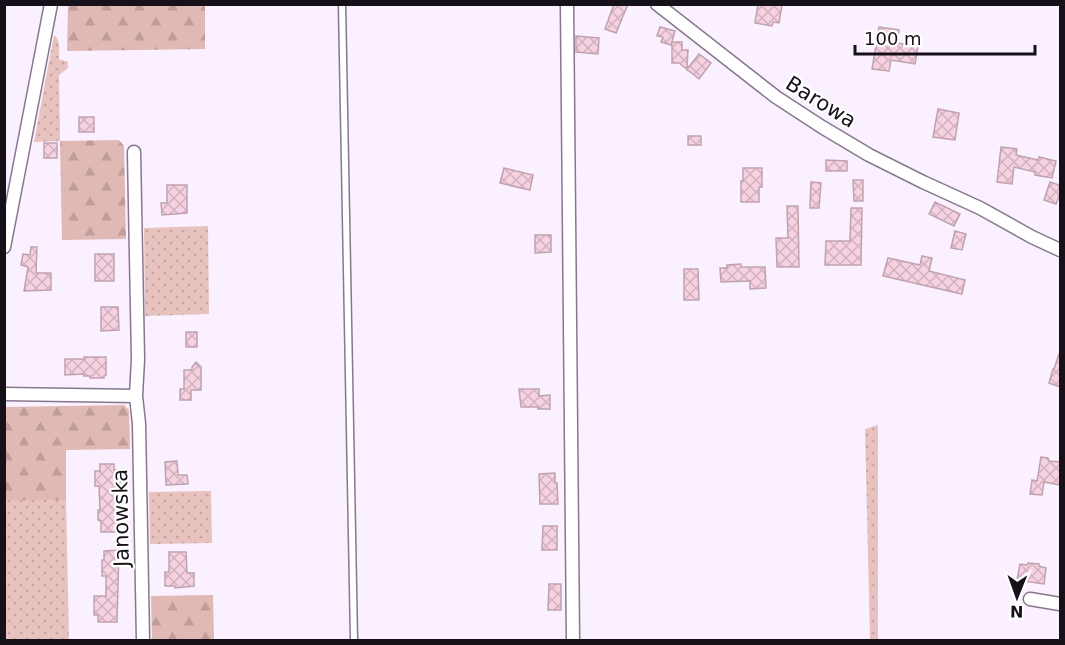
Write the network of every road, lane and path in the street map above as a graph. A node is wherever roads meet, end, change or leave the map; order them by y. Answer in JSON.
{"nodes":[{"id":1,"x":51,"y":4,"type":"edge"},
{"id":2,"x":342,"y":4,"type":"edge"},
{"id":3,"x":567,"y":4,"type":"edge"},
{"id":4,"x":657,"y":4,"type":"edge"},
{"id":5,"x":134,"y":152,"type":"dead end"},
{"id":6,"x":4,"y":247,"type":"edge"},
{"id":7,"x":1060,"y":250,"type":"edge"},
{"id":8,"x":4,"y":394,"type":"edge"},
{"id":9,"x":136,"y":396,"type":"junction"},
{"id":10,"x":1030,"y":599,"type":"dead end"},
{"id":11,"x":1060,"y":604,"type":"edge"},
{"id":12,"x":142,"y":640,"type":"edge"},
{"id":13,"x":354,"y":640,"type":"edge"},
{"id":14,"x":573,"y":640,"type":"edge"}],
"edges":[{"from":1,"to":6,"type":"street"},
{"from":2,"to":13,"type":"lane"},
{"from":3,"to":14,"type":"street"},
{"from":4,"to":7,"type":"street","name":"Barowa"},
{"from":5,"to":9,"type":"street","name":"Janowska"},
{"from":8,"to":9,"type":"street"},
{"from":9,"to":12,"type":"street","name":"Janowska"},
{"from":10,"to":11,"type":"street"}]}
